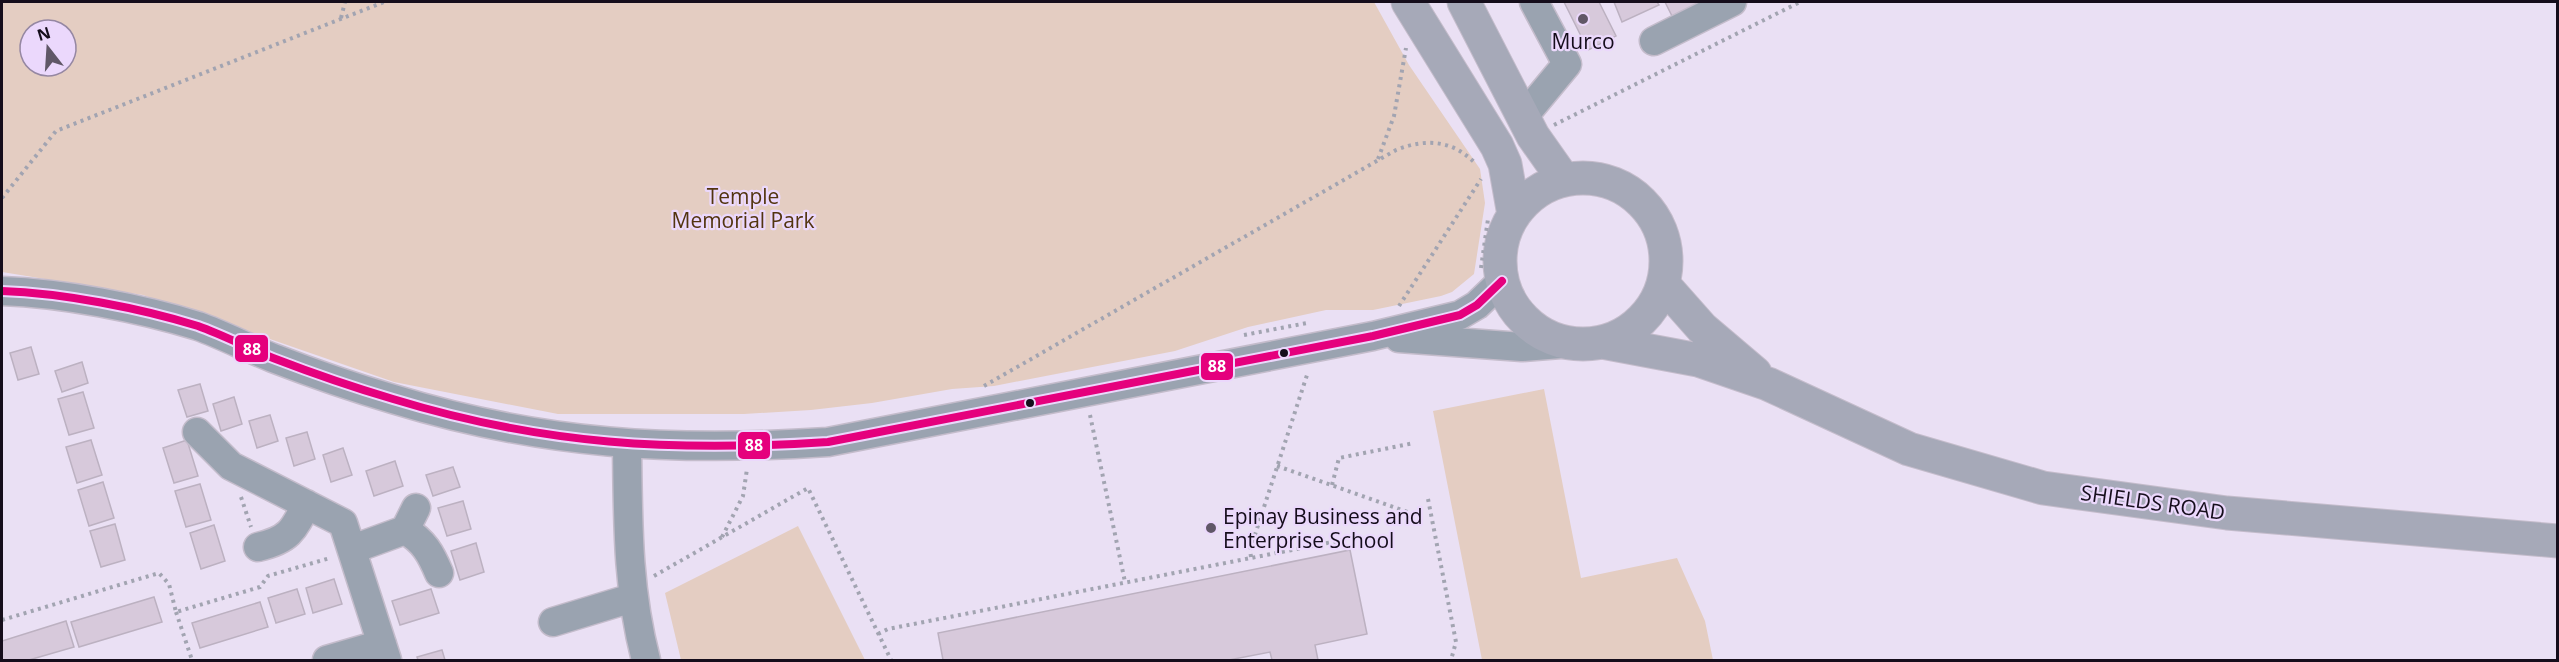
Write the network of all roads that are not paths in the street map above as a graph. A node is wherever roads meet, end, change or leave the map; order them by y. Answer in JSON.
{"nodes":[{"id":1,"x":1408,"y":2,"type":"edge"},
{"id":2,"x":1464,"y":2,"type":"edge"},
{"id":3,"x":1534,"y":2,"type":"edge"},
{"id":4,"x":1732,"y":2,"type":"edge"},
{"id":5,"x":1654,"y":41,"type":"dead end"},
{"id":6,"x":1528,"y":127,"type":"junction"},
{"id":7,"x":1564,"y":180,"type":"junction"},
{"id":8,"x":1501,"y":214,"type":"junction"},
{"id":9,"x":1490,"y":278,"type":"junction"},
{"id":10,"x":1663,"y":284,"type":"junction"},
{"id":11,"x":2,"y":291,"type":"edge"},
{"id":12,"x":1373,"y":336,"type":"junction"},
{"id":13,"x":1587,"y":343,"type":"junction"},
{"id":14,"x":1768,"y":384,"type":"junction"},
{"id":15,"x":197,"y":432,"type":"dead end"},
{"id":16,"x":627,"y":445,"type":"junction"},
{"id":17,"x":306,"y":504,"type":"junction"},
{"id":18,"x":2558,"y":541,"type":"edge"},
{"id":19,"x":258,"y":547,"type":"road end"},
{"id":20,"x":353,"y":550,"type":"junction"},
{"id":21,"x":439,"y":573,"type":"dead end"},
{"id":22,"x":632,"y":593,"type":"junction"},
{"id":23,"x":553,"y":622,"type":"dead end"},
{"id":24,"x":385,"y":652,"type":"edge"},
{"id":25,"x":327,"y":660,"type":"edge"},
{"id":26,"x":646,"y":660,"type":"edge"}],
"edges":[{"from":1,"to":8,"type":"highway"},
{"from":2,"to":6,"type":"highway"},
{"from":3,"to":6,"type":"street"},
{"from":4,"to":5,"type":"street"},
{"from":6,"to":7,"type":"highway"},
{"from":7,"to":8,"type":"highway"},
{"from":7,"to":10,"type":"highway"},
{"from":8,"to":9,"type":"highway"},
{"from":9,"to":12,"type":"street"},
{"from":9,"to":13,"type":"highway"},
{"from":10,"to":13,"type":"highway"},
{"from":10,"to":14,"type":"highway","name":"SHIELDS ROAD"},
{"from":11,"to":16,"type":"street"},
{"from":12,"to":13,"type":"street"},
{"from":12,"to":16,"type":"street"},
{"from":13,"to":14,"type":"highway","name":"SHIELDS ROAD"},
{"from":14,"to":18,"type":"highway","name":"SHIELDS ROAD"},
{"from":15,"to":17,"type":"street"},
{"from":16,"to":22,"type":"street"},
{"from":17,"to":19,"type":"street"},
{"from":17,"to":20,"type":"street"},
{"from":20,"to":21,"type":"street"},
{"from":20,"to":24,"type":"street"},
{"from":22,"to":23,"type":"street"},
{"from":22,"to":26,"type":"street"},
{"from":24,"to":25,"type":"street"}]}
